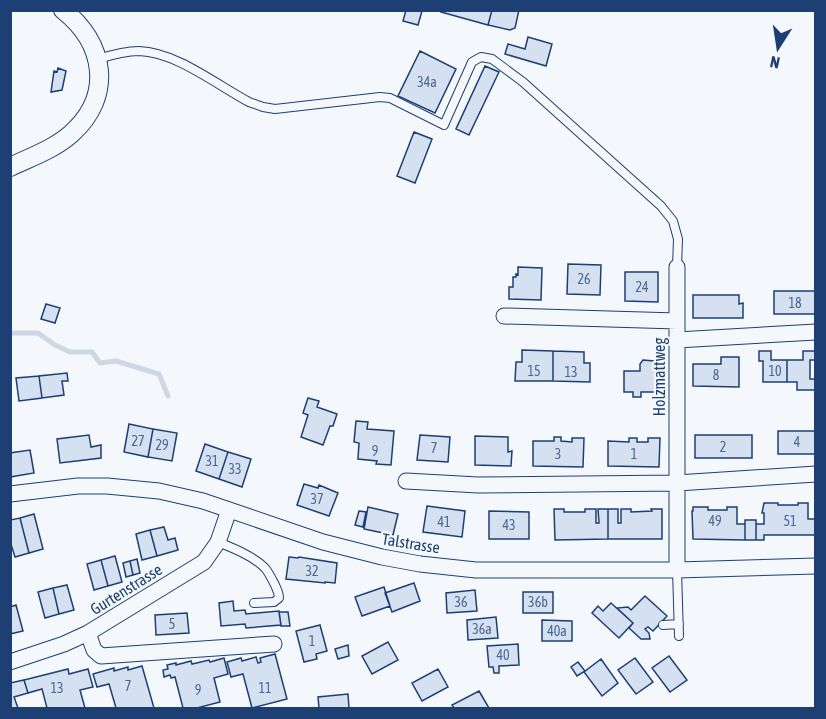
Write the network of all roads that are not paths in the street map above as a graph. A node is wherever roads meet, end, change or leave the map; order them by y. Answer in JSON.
{"nodes":[{"id":1,"x":63,"y":10,"type":"edge"},
{"id":2,"x":98,"y":59,"type":"junction"},
{"id":3,"x":10,"y":167,"type":"edge"},
{"id":4,"x":677,"y":267,"type":"joint"},
{"id":5,"x":504,"y":316,"type":"dead end"},
{"id":6,"x":677,"y":321,"type":"junction"},
{"id":7,"x":816,"y":332,"type":"edge"},
{"id":8,"x":677,"y":340,"type":"junction"},
{"id":9,"x":816,"y":474,"type":"edge"},
{"id":10,"x":406,"y":481,"type":"dead end"},
{"id":11,"x":677,"y":483,"type":"junction"},
{"id":12,"x":10,"y":494,"type":"edge"},
{"id":13,"x":229,"y":510,"type":"junction"},
{"id":14,"x":218,"y":542,"type":"junction"},
{"id":15,"x":816,"y":566,"type":"edge"},
{"id":16,"x":677,"y":570,"type":"junction"},
{"id":17,"x":254,"y":603,"type":"dead end"},
{"id":18,"x":679,"y":624,"type":"junction"},
{"id":19,"x":663,"y":625,"type":"dead end"},
{"id":20,"x":88,"y":633,"type":"junction"},
{"id":21,"x":679,"y":636,"type":"dead end"},
{"id":22,"x":274,"y":644,"type":"dead end"},
{"id":23,"x":10,"y":662,"type":"edge"}],
"edges":[{"from":1,"to":2,"type":"street"},
{"from":2,"to":3,"type":"street"},
{"from":2,"to":4,"type":"lane"},
{"from":4,"to":6,"type":"street"},
{"from":5,"to":6,"type":"street","name":"Holzmattweg"},
{"from":6,"to":8,"type":"street","name":"Holzmattweg"},
{"from":7,"to":8,"type":"street"},
{"from":8,"to":11,"type":"street","name":"Holzmattweg"},
{"from":9,"to":11,"type":"street"},
{"from":10,"to":11,"type":"street"},
{"from":11,"to":16,"type":"street","name":"Holzmattweg"},
{"from":12,"to":13,"type":"street","name":"Talstrasse"},
{"from":13,"to":14,"type":"street","name":"Gurtenstrasse"},
{"from":13,"to":16,"type":"street","name":"Talstrasse"},
{"from":14,"to":17,"type":"lane"},
{"from":14,"to":20,"type":"street","name":"Gurtenstrasse"},
{"from":15,"to":16,"type":"street","name":"Talstrasse"},
{"from":16,"to":18,"type":"lane"},
{"from":18,"to":19,"type":"lane"},
{"from":18,"to":21,"type":"lane"},
{"from":20,"to":22,"type":"street"},
{"from":20,"to":23,"type":"street","name":"Gurtenstrasse"}]}
